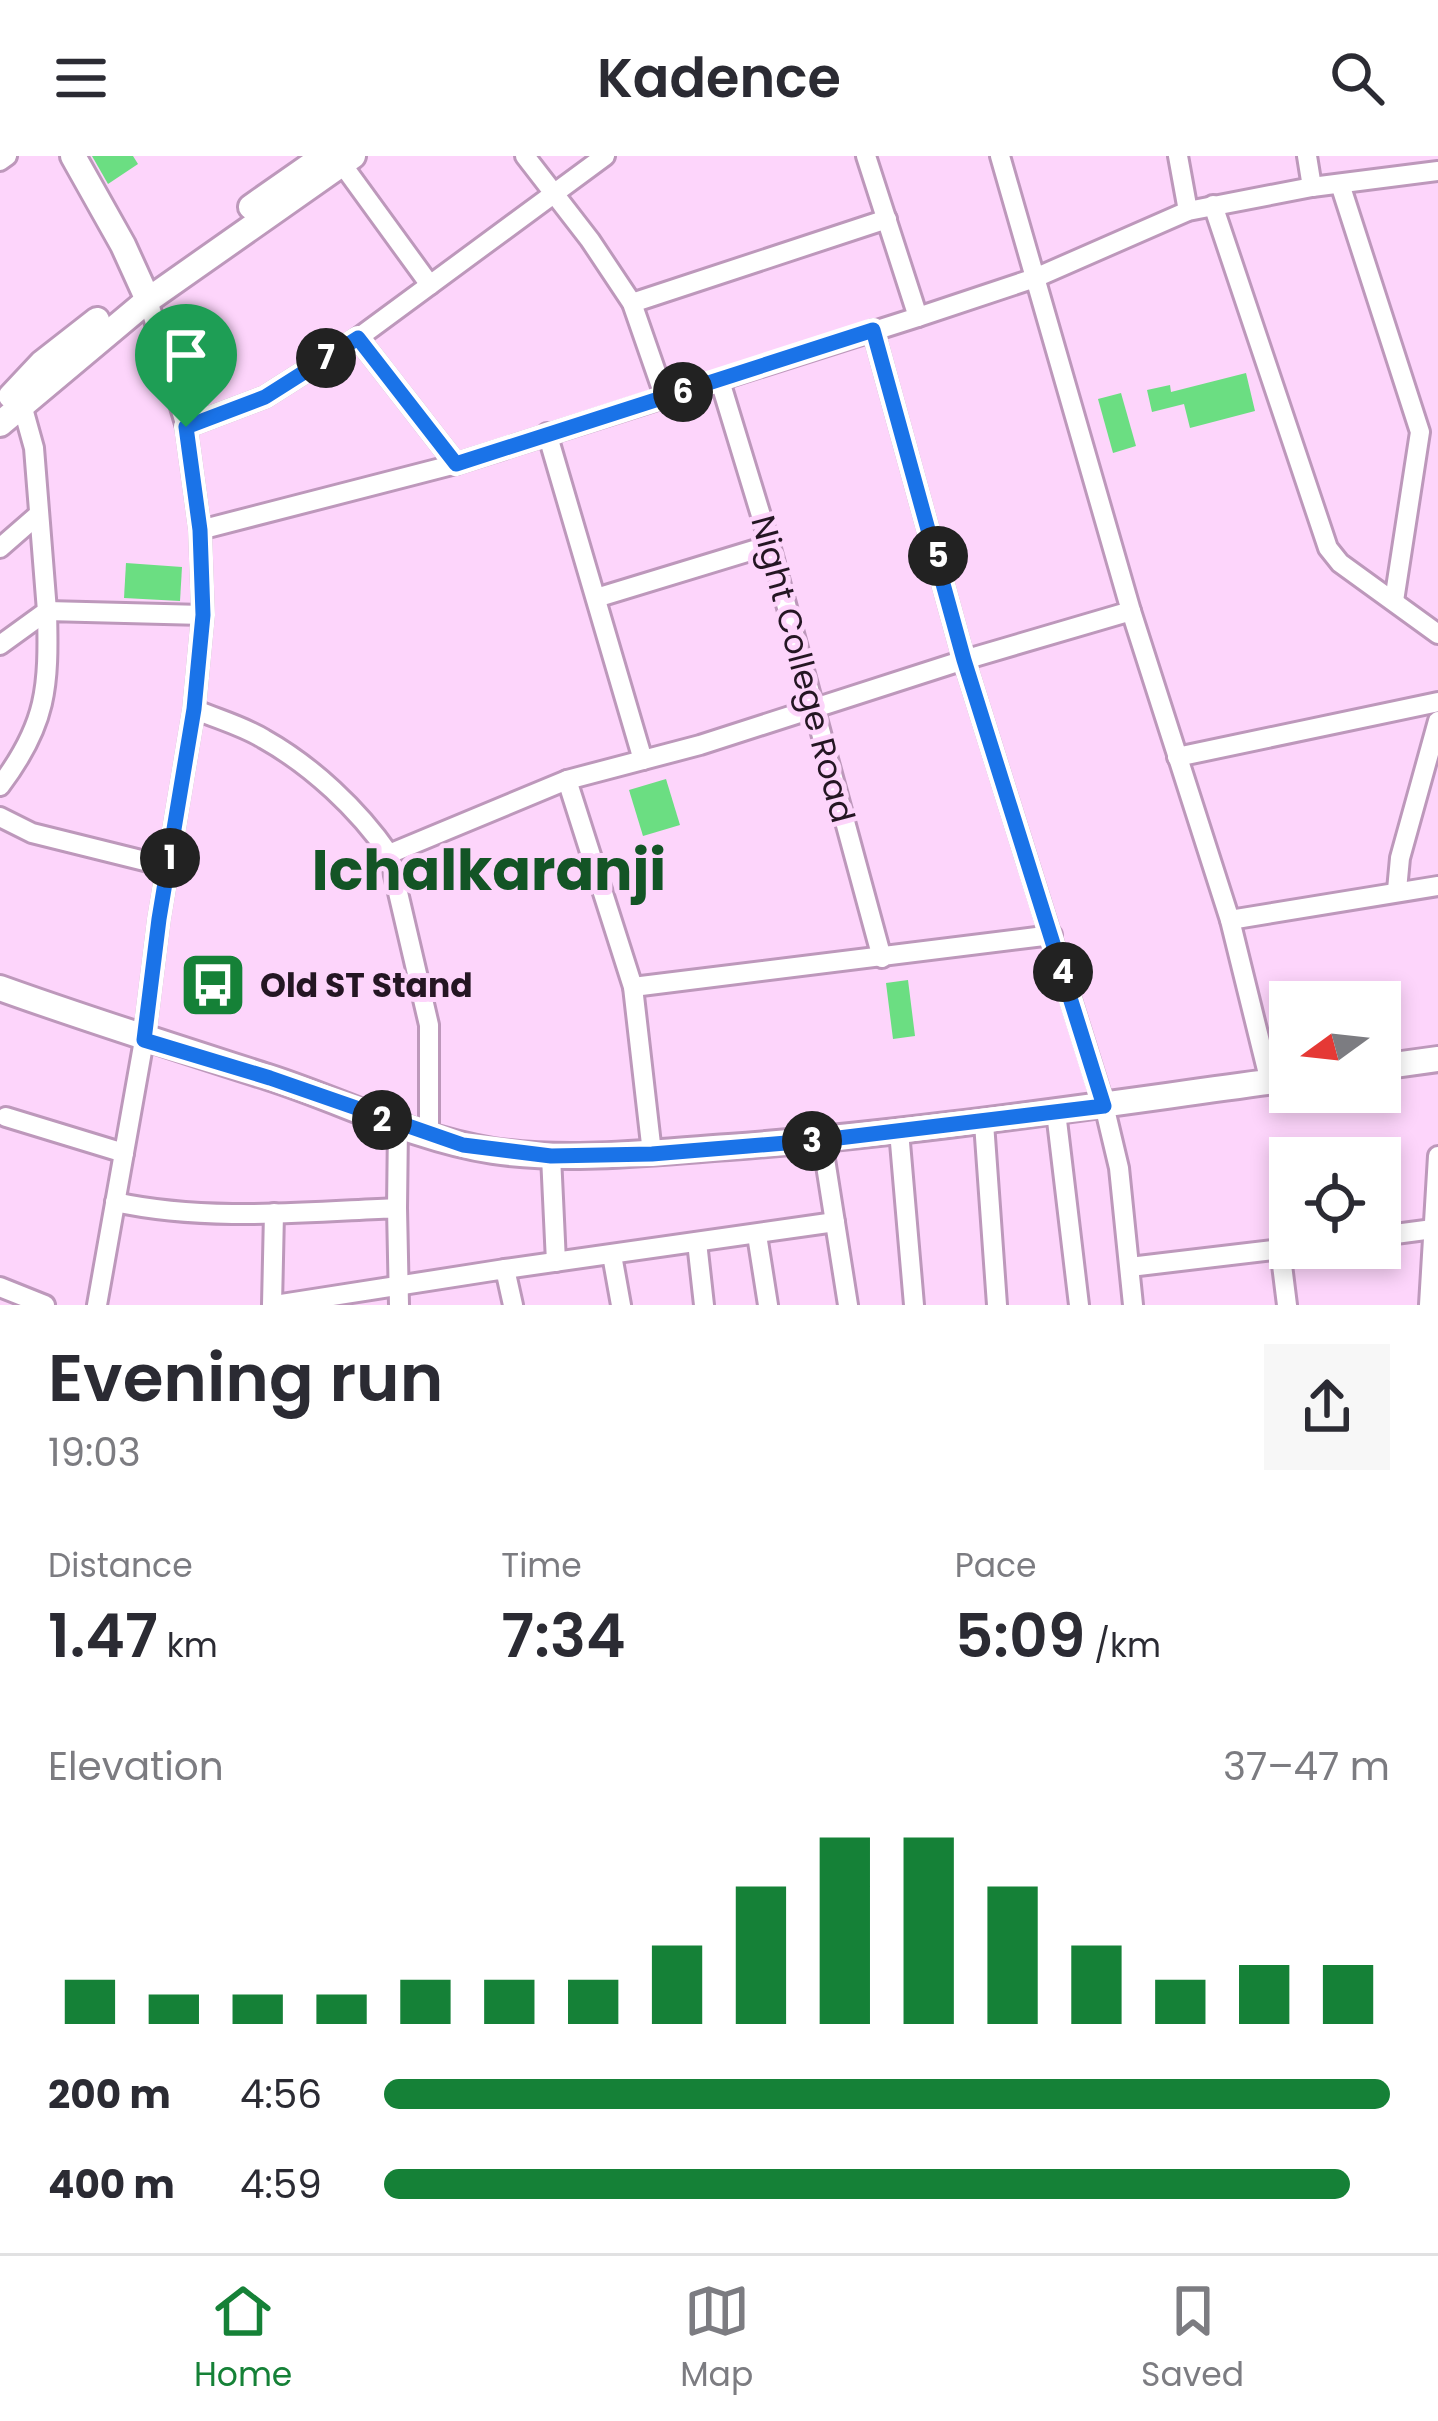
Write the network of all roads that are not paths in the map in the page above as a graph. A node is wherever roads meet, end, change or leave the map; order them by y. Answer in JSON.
{"nodes":[{"id":1,"x":73,"y":156,"type":"edge"},
{"id":2,"x":526,"y":156,"type":"edge"},
{"id":3,"x":605,"y":156,"type":"edge"},
{"id":4,"x":866,"y":156,"type":"edge"},
{"id":5,"x":1000,"y":156,"type":"edge"},
{"id":6,"x":1178,"y":156,"type":"edge"},
{"id":7,"x":1307,"y":156,"type":"edge"},
{"id":8,"x":340,"y":159,"type":"edge"},
{"id":9,"x":1438,"y":171,"type":"edge"},
{"id":10,"x":1340,"y":184,"type":"junction"},
{"id":11,"x":1312,"y":187,"type":"junction"},
{"id":12,"x":554,"y":193,"type":"junction"},
{"id":13,"x":1214,"y":205,"type":"junction"},
{"id":14,"x":1188,"y":211,"type":"junction"},
{"id":15,"x":886,"y":219,"type":"junction"},
{"id":16,"x":1034,"y":278,"type":"junction"},
{"id":17,"x":430,"y":285,"type":"junction"},
{"id":18,"x":145,"y":292,"type":"junction"},
{"id":19,"x":632,"y":303,"type":"junction"},
{"id":20,"x":918,"y":317,"type":"junction"},
{"id":21,"x":873,"y":330,"type":"junction"},
{"id":22,"x":358,"y":338,"type":"junction"},
{"id":23,"x":721,"y":381,"type":"junction"},
{"id":24,"x":665,"y":398,"type":"junction"},
{"id":25,"x":13,"y":400,"type":"edge"},
{"id":26,"x":0,"y":424,"type":"edge"},
{"id":27,"x":186,"y":427,"type":"junction"},
{"id":28,"x":547,"y":433,"type":"junction"},
{"id":29,"x":456,"y":464,"type":"junction"},
{"id":30,"x":39,"y":514,"type":"junction"},
{"id":31,"x":200,"y":530,"type":"junction"},
{"id":32,"x":770,"y":545,"type":"junction"},
{"id":33,"x":0,"y":548,"type":"edge"},
{"id":34,"x":596,"y":598,"type":"junction"},
{"id":35,"x":1394,"y":602,"type":"junction"},
{"id":36,"x":47,"y":611,"type":"junction"},
{"id":37,"x":1131,"y":611,"type":"junction"},
{"id":38,"x":203,"y":615,"type":"junction"},
{"id":39,"x":1438,"y":634,"type":"edge"},
{"id":40,"x":0,"y":644,"type":"edge"},
{"id":41,"x":964,"y":660,"type":"junction"},
{"id":42,"x":1438,"y":702,"type":"edge"},
{"id":43,"x":814,"y":708,"type":"junction"},
{"id":44,"x":194,"y":709,"type":"junction"},
{"id":45,"x":1438,"y":721,"type":"edge"},
{"id":46,"x":1177,"y":757,"type":"junction"},
{"id":47,"x":644,"y":760,"type":"junction"},
{"id":48,"x":567,"y":780,"type":"junction"},
{"id":49,"x":0,"y":786,"type":"edge"},
{"id":50,"x":0,"y":817,"type":"edge"},
{"id":51,"x":389,"y":854,"type":"junction"},
{"id":52,"x":169,"y":866,"type":"junction"},
{"id":53,"x":1438,"y":886,"type":"edge"},
{"id":54,"x":1397,"y":890,"type":"junction"},
{"id":55,"x":1230,"y":920,"type":"junction"},
{"id":56,"x":1052,"y":935,"type":"junction"},
{"id":57,"x":882,"y":958,"type":"junction"},
{"id":58,"x":633,"y":987,"type":"junction"},
{"id":59,"x":0,"y":988,"type":"edge"},
{"id":60,"x":144,"y":1040,"type":"junction"},
{"id":61,"x":1269,"y":1045,"type":"edge"},
{"id":62,"x":1438,"y":1060,"type":"edge"},
{"id":63,"x":1401,"y":1064,"type":"edge"},
{"id":64,"x":1269,"y":1082,"type":"edge"},
{"id":65,"x":1104,"y":1106,"type":"junction"},
{"id":66,"x":1056,"y":1112,"type":"junction"},
{"id":67,"x":6,"y":1117,"type":"dead end"},
{"id":68,"x":984,"y":1123,"type":"junction"},
{"id":69,"x":398,"y":1125,"type":"junction"},
{"id":70,"x":899,"y":1131,"type":"junction"},
{"id":71,"x":429,"y":1135,"type":"junction"},
{"id":72,"x":822,"y":1140,"type":"junction"},
{"id":73,"x":124,"y":1153,"type":"junction"},
{"id":74,"x":652,"y":1154,"type":"junction"},
{"id":75,"x":551,"y":1156,"type":"junction"},
{"id":76,"x":1438,"y":1156,"type":"edge"},
{"id":77,"x":115,"y":1202,"type":"junction"},
{"id":78,"x":398,"y":1208,"type":"junction"},
{"id":79,"x":274,"y":1213,"type":"junction"},
{"id":80,"x":835,"y":1222,"type":"junction"},
{"id":81,"x":1433,"y":1229,"type":"junction"},
{"id":82,"x":1401,"y":1233,"type":"edge"},
{"id":83,"x":757,"y":1234,"type":"junction"},
{"id":84,"x":697,"y":1242,"type":"junction"},
{"id":85,"x":1269,"y":1250,"type":"edge"},
{"id":86,"x":611,"y":1255,"type":"junction"},
{"id":87,"x":556,"y":1262,"type":"junction"},
{"id":88,"x":1130,"y":1267,"type":"junction"},
{"id":89,"x":505,"y":1269,"type":"junction"},
{"id":90,"x":1286,"y":1269,"type":"edge"},
{"id":91,"x":0,"y":1287,"type":"edge"},
{"id":92,"x":398,"y":1297,"type":"edge"},
{"id":93,"x":42,"y":1304,"type":"edge"},
{"id":94,"x":97,"y":1305,"type":"edge"},
{"id":95,"x":273,"y":1305,"type":"edge"},
{"id":96,"x":512,"y":1305,"type":"edge"},
{"id":97,"x":621,"y":1305,"type":"edge"},
{"id":98,"x":704,"y":1305,"type":"edge"},
{"id":99,"x":768,"y":1305,"type":"edge"},
{"id":100,"x":848,"y":1305,"type":"edge"},
{"id":101,"x":914,"y":1305,"type":"edge"},
{"id":102,"x":997,"y":1305,"type":"edge"},
{"id":103,"x":1079,"y":1305,"type":"edge"},
{"id":104,"x":1133,"y":1305,"type":"edge"},
{"id":105,"x":1287,"y":1305,"type":"edge"},
{"id":106,"x":1429,"y":1305,"type":"edge"}],
"edges":[{"from":1,"to":18,"type":"main road"},
{"from":2,"to":12,"type":"street"},
{"from":3,"to":12,"type":"street"},
{"from":4,"to":15,"type":"street"},
{"from":5,"to":16,"type":"street"},
{"from":6,"to":14,"type":"street"},
{"from":7,"to":11,"type":"street"},
{"from":8,"to":17,"type":"street"},
{"from":8,"to":18,"type":"main road"},
{"from":9,"to":10,"type":"street"},
{"from":10,"to":11,"type":"street"},
{"from":10,"to":35,"type":"street"},
{"from":11,"to":13,"type":"street"},
{"from":12,"to":17,"type":"street"},
{"from":12,"to":19,"type":"street"},
{"from":13,"to":14,"type":"street"},
{"from":13,"to":35,"type":"street"},
{"from":14,"to":16,"type":"street"},
{"from":15,"to":19,"type":"street"},
{"from":15,"to":20,"type":"street"},
{"from":16,"to":20,"type":"street"},
{"from":16,"to":37,"type":"street"},
{"from":17,"to":22,"type":"street"},
{"from":18,"to":25,"type":"main road"},
{"from":18,"to":27,"type":"street"},
{"from":19,"to":24,"type":"street"},
{"from":20,"to":21,"type":"street"},
{"from":21,"to":23,"type":"street"},
{"from":21,"to":41,"type":"street"},
{"from":22,"to":27,"type":"street"},
{"from":22,"to":29,"type":"street"},
{"from":23,"to":24,"type":"street"},
{"from":23,"to":32,"type":"street","name":"Night College Road"},
{"from":24,"to":28,"type":"street"},
{"from":25,"to":26,"type":"main road"},
{"from":25,"to":30,"type":"street"},
{"from":27,"to":31,"type":"street"},
{"from":28,"to":29,"type":"street"},
{"from":28,"to":34,"type":"street"},
{"from":29,"to":31,"type":"street"},
{"from":30,"to":33,"type":"street"},
{"from":30,"to":36,"type":"street"},
{"from":31,"to":38,"type":"street"},
{"from":32,"to":34,"type":"street"},
{"from":32,"to":43,"type":"street","name":"Night College Road"},
{"from":34,"to":47,"type":"street"},
{"from":35,"to":39,"type":"street"},
{"from":36,"to":38,"type":"street"},
{"from":36,"to":40,"type":"street"},
{"from":36,"to":49,"type":"street"},
{"from":37,"to":41,"type":"street"},
{"from":37,"to":46,"type":"street"},
{"from":38,"to":44,"type":"street"},
{"from":41,"to":43,"type":"street"},
{"from":41,"to":56,"type":"street"},
{"from":42,"to":46,"type":"street"},
{"from":43,"to":47,"type":"street"},
{"from":43,"to":57,"type":"street","name":"Night College Road"},
{"from":44,"to":51,"type":"street"},
{"from":44,"to":52,"type":"street"},
{"from":45,"to":54,"type":"street"},
{"from":46,"to":55,"type":"street"},
{"from":47,"to":48,"type":"street"},
{"from":48,"to":51,"type":"street"},
{"from":48,"to":58,"type":"street"},
{"from":50,"to":52,"type":"street"},
{"from":51,"to":71,"type":"street"},
{"from":52,"to":60,"type":"street"},
{"from":53,"to":54,"type":"street"},
{"from":54,"to":55,"type":"street"},
{"from":55,"to":61,"type":"street"},
{"from":56,"to":57,"type":"street"},
{"from":56,"to":65,"type":"street"},
{"from":57,"to":58,"type":"street"},
{"from":58,"to":74,"type":"street"},
{"from":59,"to":60,"type":"main road"},
{"from":60,"to":69,"type":"main road"},
{"from":60,"to":73,"type":"street"},
{"from":62,"to":63,"type":"main road"},
{"from":64,"to":65,"type":"main road"},
{"from":65,"to":66,"type":"main road"},
{"from":65,"to":88,"type":"street"},
{"from":66,"to":68,"type":"main road"},
{"from":66,"to":103,"type":"street"},
{"from":67,"to":73,"type":"street"},
{"from":68,"to":70,"type":"main road"},
{"from":68,"to":102,"type":"street"},
{"from":69,"to":71,"type":"main road"},
{"from":69,"to":78,"type":"street"},
{"from":70,"to":72,"type":"main road"},
{"from":70,"to":101,"type":"street"},
{"from":71,"to":75,"type":"main road"},
{"from":72,"to":74,"type":"main road"},
{"from":72,"to":80,"type":"street"},
{"from":73,"to":77,"type":"street"},
{"from":74,"to":75,"type":"main road"},
{"from":75,"to":87,"type":"street"},
{"from":76,"to":81,"type":"street"},
{"from":77,"to":79,"type":"street"},
{"from":77,"to":94,"type":"street"},
{"from":78,"to":79,"type":"street"},
{"from":78,"to":92,"type":"street"},
{"from":79,"to":95,"type":"street"},
{"from":80,"to":83,"type":"street"},
{"from":80,"to":100,"type":"street"},
{"from":81,"to":82,"type":"street"},
{"from":81,"to":106,"type":"street"},
{"from":83,"to":84,"type":"street"},
{"from":83,"to":99,"type":"street"},
{"from":84,"to":86,"type":"street"},
{"from":84,"to":98,"type":"street"},
{"from":85,"to":88,"type":"street"},
{"from":86,"to":87,"type":"street"},
{"from":86,"to":97,"type":"street"},
{"from":87,"to":89,"type":"street"},
{"from":88,"to":104,"type":"street"},
{"from":89,"to":92,"type":"street"},
{"from":89,"to":96,"type":"street"},
{"from":90,"to":105,"type":"street"},
{"from":91,"to":93,"type":"street"},
{"from":92,"to":95,"type":"street"}]}
